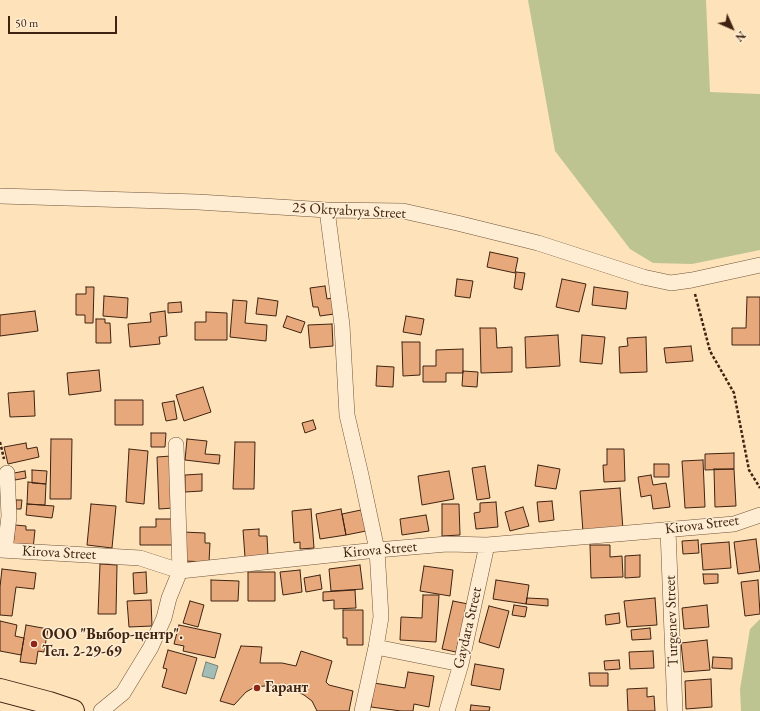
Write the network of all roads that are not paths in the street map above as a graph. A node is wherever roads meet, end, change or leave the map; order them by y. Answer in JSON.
{"nodes":[{"id":1,"x":0,"y":196,"type":"edge"},
{"id":2,"x":327,"y":210,"type":"junction"},
{"id":3,"x":760,"y":265,"type":"edge"},
{"id":4,"x":176,"y":445,"type":"dead end"},
{"id":5,"x":7,"y":473,"type":"road end"},
{"id":6,"x":760,"y":515,"type":"edge"},
{"id":7,"x":668,"y":530,"type":"junction"},
{"id":8,"x":487,"y":545,"type":"junction"},
{"id":9,"x":3,"y":550,"type":"edge"},
{"id":10,"x":377,"y":550,"type":"junction"},
{"id":11,"x":180,"y":571,"type":"junction"},
{"id":12,"x":376,"y":647,"type":"junction"},
{"id":13,"x":461,"y":664,"type":"junction"},
{"id":14,"x":0,"y":690,"type":"edge"},
{"id":15,"x":52,"y":707,"type":"edge"},
{"id":16,"x":73,"y":711,"type":"edge"},
{"id":17,"x":101,"y":711,"type":"edge"},
{"id":18,"x":362,"y":711,"type":"edge"},
{"id":19,"x":447,"y":711,"type":"edge"},
{"id":20,"x":675,"y":711,"type":"edge"}],
"edges":[{"from":1,"to":2,"type":"street","name":"25 Oktyabrya Street"},
{"from":2,"to":3,"type":"street","name":"25 Oktyabrya Street"},
{"from":2,"to":10,"type":"street"},
{"from":4,"to":11,"type":"street"},
{"from":5,"to":9,"type":"street"},
{"from":6,"to":7,"type":"street","name":"Kirova Street"},
{"from":7,"to":8,"type":"street","name":"Kirova Street"},
{"from":7,"to":20,"type":"street","name":"Turgenev Street"},
{"from":8,"to":10,"type":"street","name":"Kirova Street"},
{"from":8,"to":13,"type":"street","name":"Gaydara Street"},
{"from":9,"to":11,"type":"street","name":"Kirova Street"},
{"from":10,"to":11,"type":"street","name":"Kirova Street"},
{"from":10,"to":12,"type":"street"},
{"from":11,"to":17,"type":"street"},
{"from":12,"to":13,"type":"street"},
{"from":12,"to":18,"type":"street"},
{"from":13,"to":19,"type":"street","name":"Gaydara Street"},
{"from":14,"to":15,"type":"highway"},
{"from":15,"to":16,"type":"highway"}]}
